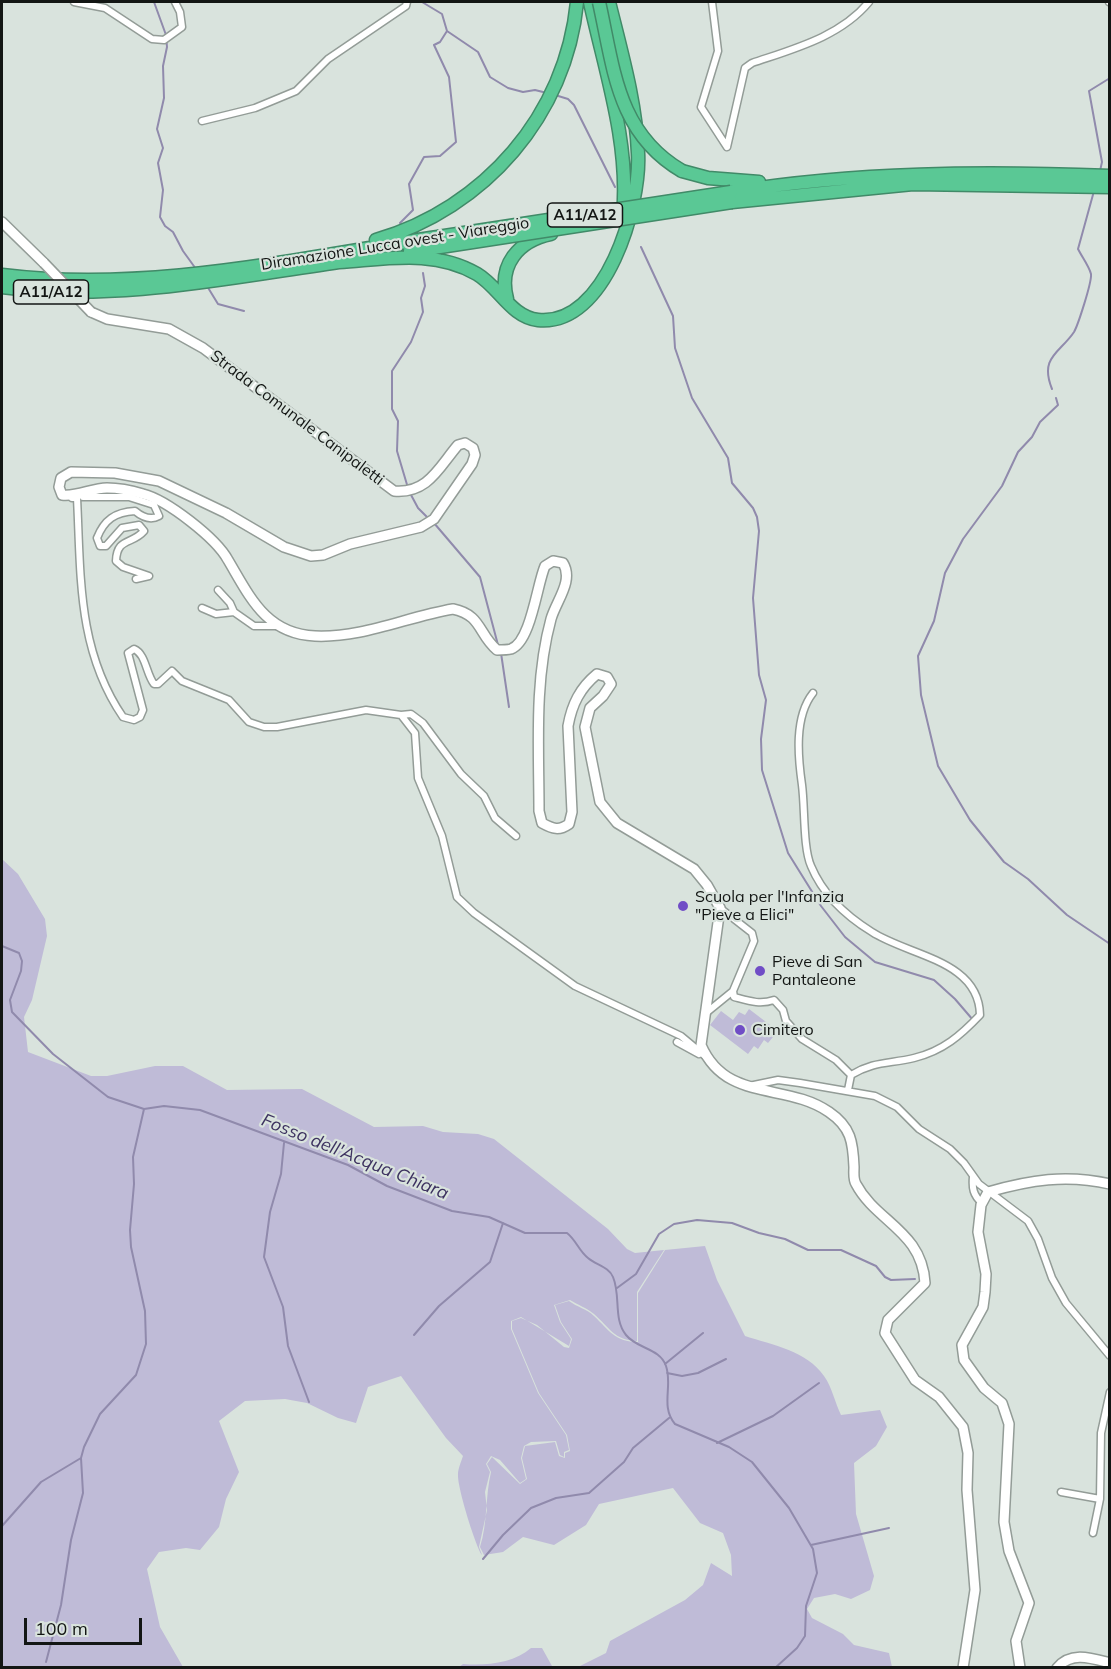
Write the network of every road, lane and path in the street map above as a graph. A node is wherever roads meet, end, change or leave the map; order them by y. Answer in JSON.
{"nodes":[{"id":1,"x":74,"y":2,"type":"edge"},
{"id":2,"x":175,"y":2,"type":"edge"},
{"id":3,"x":406,"y":2,"type":"edge"},
{"id":4,"x":577,"y":2,"type":"edge"},
{"id":5,"x":590,"y":2,"type":"edge"},
{"id":6,"x":599,"y":2,"type":"edge"},
{"id":7,"x":609,"y":2,"type":"edge"},
{"id":8,"x":712,"y":2,"type":"edge"},
{"id":9,"x":868,"y":2,"type":"edge"},
{"id":10,"x":202,"y":121,"type":"dead end"},
{"id":11,"x":1110,"y":176,"type":"edge"},
{"id":12,"x":784,"y":183,"type":"junction"},
{"id":13,"x":825,"y":186,"type":"junction"},
{"id":14,"x":1110,"y":187,"type":"edge"},
{"id":15,"x":731,"y":197,"type":"junction"},
{"id":16,"x":2,"y":222,"type":"edge"},
{"id":17,"x":592,"y":225,"type":"junction"},
{"id":18,"x":439,"y":242,"type":"junction"},
{"id":19,"x":618,"y":246,"type":"junction"},
{"id":20,"x":338,"y":257,"type":"junction"},
{"id":21,"x":2,"y":275,"type":"edge"},
{"id":22,"x":2,"y":287,"type":"edge"},
{"id":23,"x":100,"y":287,"type":"junction"},
{"id":24,"x":508,"y":303,"type":"junction"},
{"id":25,"x":66,"y":495,"type":"junction"},
{"id":26,"x":77,"y":498,"type":"junction"},
{"id":27,"x":136,"y":579,"type":"dead end"},
{"id":28,"x":218,"y":590,"type":"dead end"},
{"id":29,"x":202,"y":608,"type":"dead end"},
{"id":30,"x":234,"y":612,"type":"junction"},
{"id":31,"x":277,"y":626,"type":"junction"},
{"id":32,"x":813,"y":693,"type":"dead end"},
{"id":33,"x":400,"y":715,"type":"junction"},
{"id":34,"x":516,"y":836,"type":"dead end"},
{"id":35,"x":720,"y":908,"type":"junction"},
{"id":36,"x":733,"y":991,"type":"junction"},
{"id":37,"x":706,"y":1013,"type":"junction"},
{"id":38,"x":677,"y":1042,"type":"dead end"},
{"id":39,"x":706,"y":1056,"type":"junction"},
{"id":40,"x":850,"y":1075,"type":"junction"},
{"id":41,"x":746,"y":1087,"type":"junction"},
{"id":42,"x":848,"y":1090,"type":"junction"},
{"id":43,"x":973,"y":1176,"type":"junction"},
{"id":44,"x":1110,"y":1184,"type":"edge"},
{"id":45,"x":988,"y":1192,"type":"junction"},
{"id":46,"x":982,"y":1203,"type":"junction"},
{"id":47,"x":1110,"y":1356,"type":"edge"},
{"id":48,"x":1110,"y":1392,"type":"edge"},
{"id":49,"x":1061,"y":1492,"type":"dead end"},
{"id":50,"x":1100,"y":1499,"type":"junction"},
{"id":51,"x":1093,"y":1533,"type":"dead end"},
{"id":52,"x":1110,"y":1663,"type":"edge"},
{"id":53,"x":963,"y":1668,"type":"edge"},
{"id":54,"x":1020,"y":1668,"type":"edge"},
{"id":55,"x":1058,"y":1668,"type":"edge"}],
"edges":[{"from":1,"to":2,"type":"street"},
{"from":3,"to":10,"type":"street"},
{"from":4,"to":20,"type":"highway"},
{"from":5,"to":19,"type":"highway"},
{"from":6,"to":12,"type":"highway","bridge":true},
{"from":7,"to":19,"type":"highway"},
{"from":8,"to":9,"type":"street"},
{"from":11,"to":13,"type":"highway","name":"Diramazione Lucca ovest - Viareggio","number":"A11/A12"},
{"from":12,"to":13,"type":"highway","name":"Diramazione Lucca ovest - Viareggio","number":"A11/A12"},
{"from":12,"to":15,"type":"highway","name":"Diramazione Lucca ovest - Viareggio","number":"A11/A12"},
{"from":13,"to":14,"type":"highway","name":"Diramazione Lucca ovest - Viareggio","number":"A11/A12"},
{"from":13,"to":15,"type":"highway","name":"Diramazione Lucca ovest - Viareggio","number":"A11/A12"},
{"from":15,"to":17,"type":"highway","name":"Diramazione Lucca ovest - Viareggio","number":"A11/A12","bridge":true},
{"from":15,"to":18,"type":"highway","name":"Diramazione Lucca ovest - Viareggio","number":"A11/A12","bridge":true},
{"from":16,"to":25,"type":"street","name":"Strada Comunale Canipaletti","bridge":true},
{"from":17,"to":18,"type":"highway","name":"Diramazione Lucca ovest - Viareggio","number":"A11/A12","bridge":true},
{"from":17,"to":24,"type":"highway"},
{"from":18,"to":20,"type":"highway","name":"Diramazione Lucca ovest - Viareggio","number":"A11/A12"},
{"from":19,"to":24,"type":"highway"},
{"from":20,"to":23,"type":"highway","name":"Diramazione Lucca ovest - Viareggio","number":"A11/A12"},
{"from":20,"to":24,"type":"highway"},
{"from":21,"to":23,"type":"highway","name":"Diramazione Lucca ovest - Viareggio","number":"A11/A12"},
{"from":22,"to":23,"type":"highway","name":"Diramazione Lucca ovest - Viareggio","number":"A11/A12"},
{"from":25,"to":26,"type":"street"},
{"from":25,"to":31,"type":"street"},
{"from":26,"to":27,"type":"street"},
{"from":26,"to":33,"type":"street"},
{"from":28,"to":30,"type":"street"},
{"from":29,"to":30,"type":"street"},
{"from":30,"to":31,"type":"street"},
{"from":31,"to":35,"type":"street"},
{"from":32,"to":40,"type":"street"},
{"from":33,"to":34,"type":"street"},
{"from":33,"to":39,"type":"street"},
{"from":35,"to":36,"type":"street"},
{"from":35,"to":37,"type":"street"},
{"from":36,"to":37,"type":"street"},
{"from":36,"to":40,"type":"street"},
{"from":37,"to":39,"type":"street"},
{"from":38,"to":39,"type":"street"},
{"from":39,"to":41,"type":"street"},
{"from":40,"to":42,"type":"street"},
{"from":41,"to":42,"type":"street"},
{"from":41,"to":53,"type":"street"},
{"from":42,"to":43,"type":"street"},
{"from":43,"to":45,"type":"street"},
{"from":43,"to":46,"type":"street"},
{"from":44,"to":45,"type":"street"},
{"from":45,"to":46,"type":"street"},
{"from":45,"to":47,"type":"street"},
{"from":46,"to":54,"type":"street"},
{"from":48,"to":50,"type":"street"},
{"from":49,"to":50,"type":"street"},
{"from":50,"to":51,"type":"street"},
{"from":52,"to":55,"type":"street"}]}
